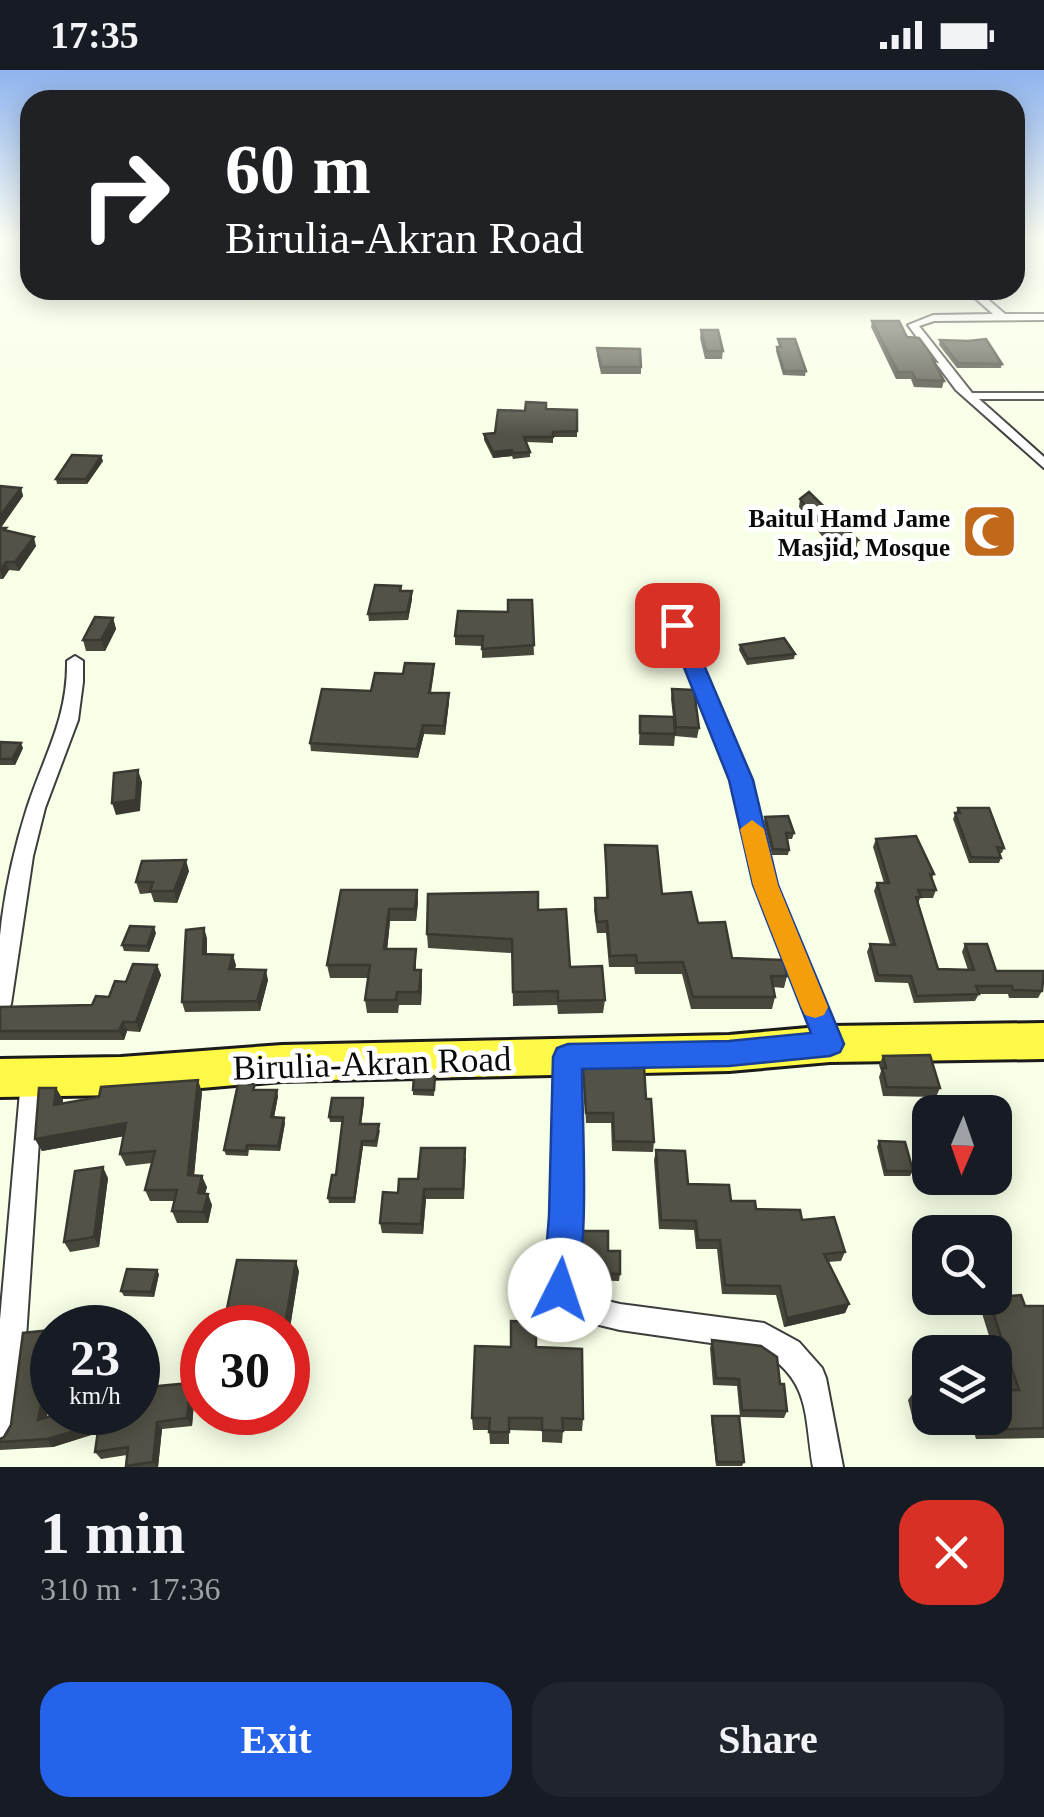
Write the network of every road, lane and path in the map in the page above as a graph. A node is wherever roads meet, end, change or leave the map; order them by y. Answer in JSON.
{"nodes":[{"id":1,"x":987,"y":304,"type":"edge"},
{"id":2,"x":1044,"y":317,"type":"edge"},
{"id":3,"x":1004,"y":319,"type":"junction"},
{"id":4,"x":968,"y":396,"type":"junction"},
{"id":5,"x":1044,"y":396,"type":"edge"},
{"id":6,"x":1044,"y":464,"type":"edge"},
{"id":7,"x":677,"y":625,"type":"dead end"},
{"id":8,"x":74,"y":661,"type":"dead end"},
{"id":9,"x":0,"y":1004,"type":"edge"},
{"id":10,"x":1044,"y":1041,"type":"edge"},
{"id":11,"x":830,"y":1044,"type":"junction"},
{"id":12,"x":568,"y":1057,"type":"junction"},
{"id":13,"x":16,"y":1079,"type":"edge"},
{"id":14,"x":0,"y":1431,"type":"edge"},
{"id":15,"x":828,"y":1467,"type":"edge"}],
"edges":[{"from":1,"to":3,"type":"street"},
{"from":2,"to":3,"type":"street"},
{"from":3,"to":4,"type":"street"},
{"from":4,"to":5,"type":"street"},
{"from":4,"to":6,"type":"street"},
{"from":7,"to":11,"type":"street"},
{"from":8,"to":9,"type":"street"},
{"from":10,"to":11,"type":"highway","name":"Birulia-Akran Road"},
{"from":11,"to":12,"type":"highway","name":"Birulia-Akran Road"},
{"from":12,"to":13,"type":"highway","name":"Birulia-Akran Road"},
{"from":12,"to":15,"type":"street"},
{"from":13,"to":14,"type":"street"}]}
